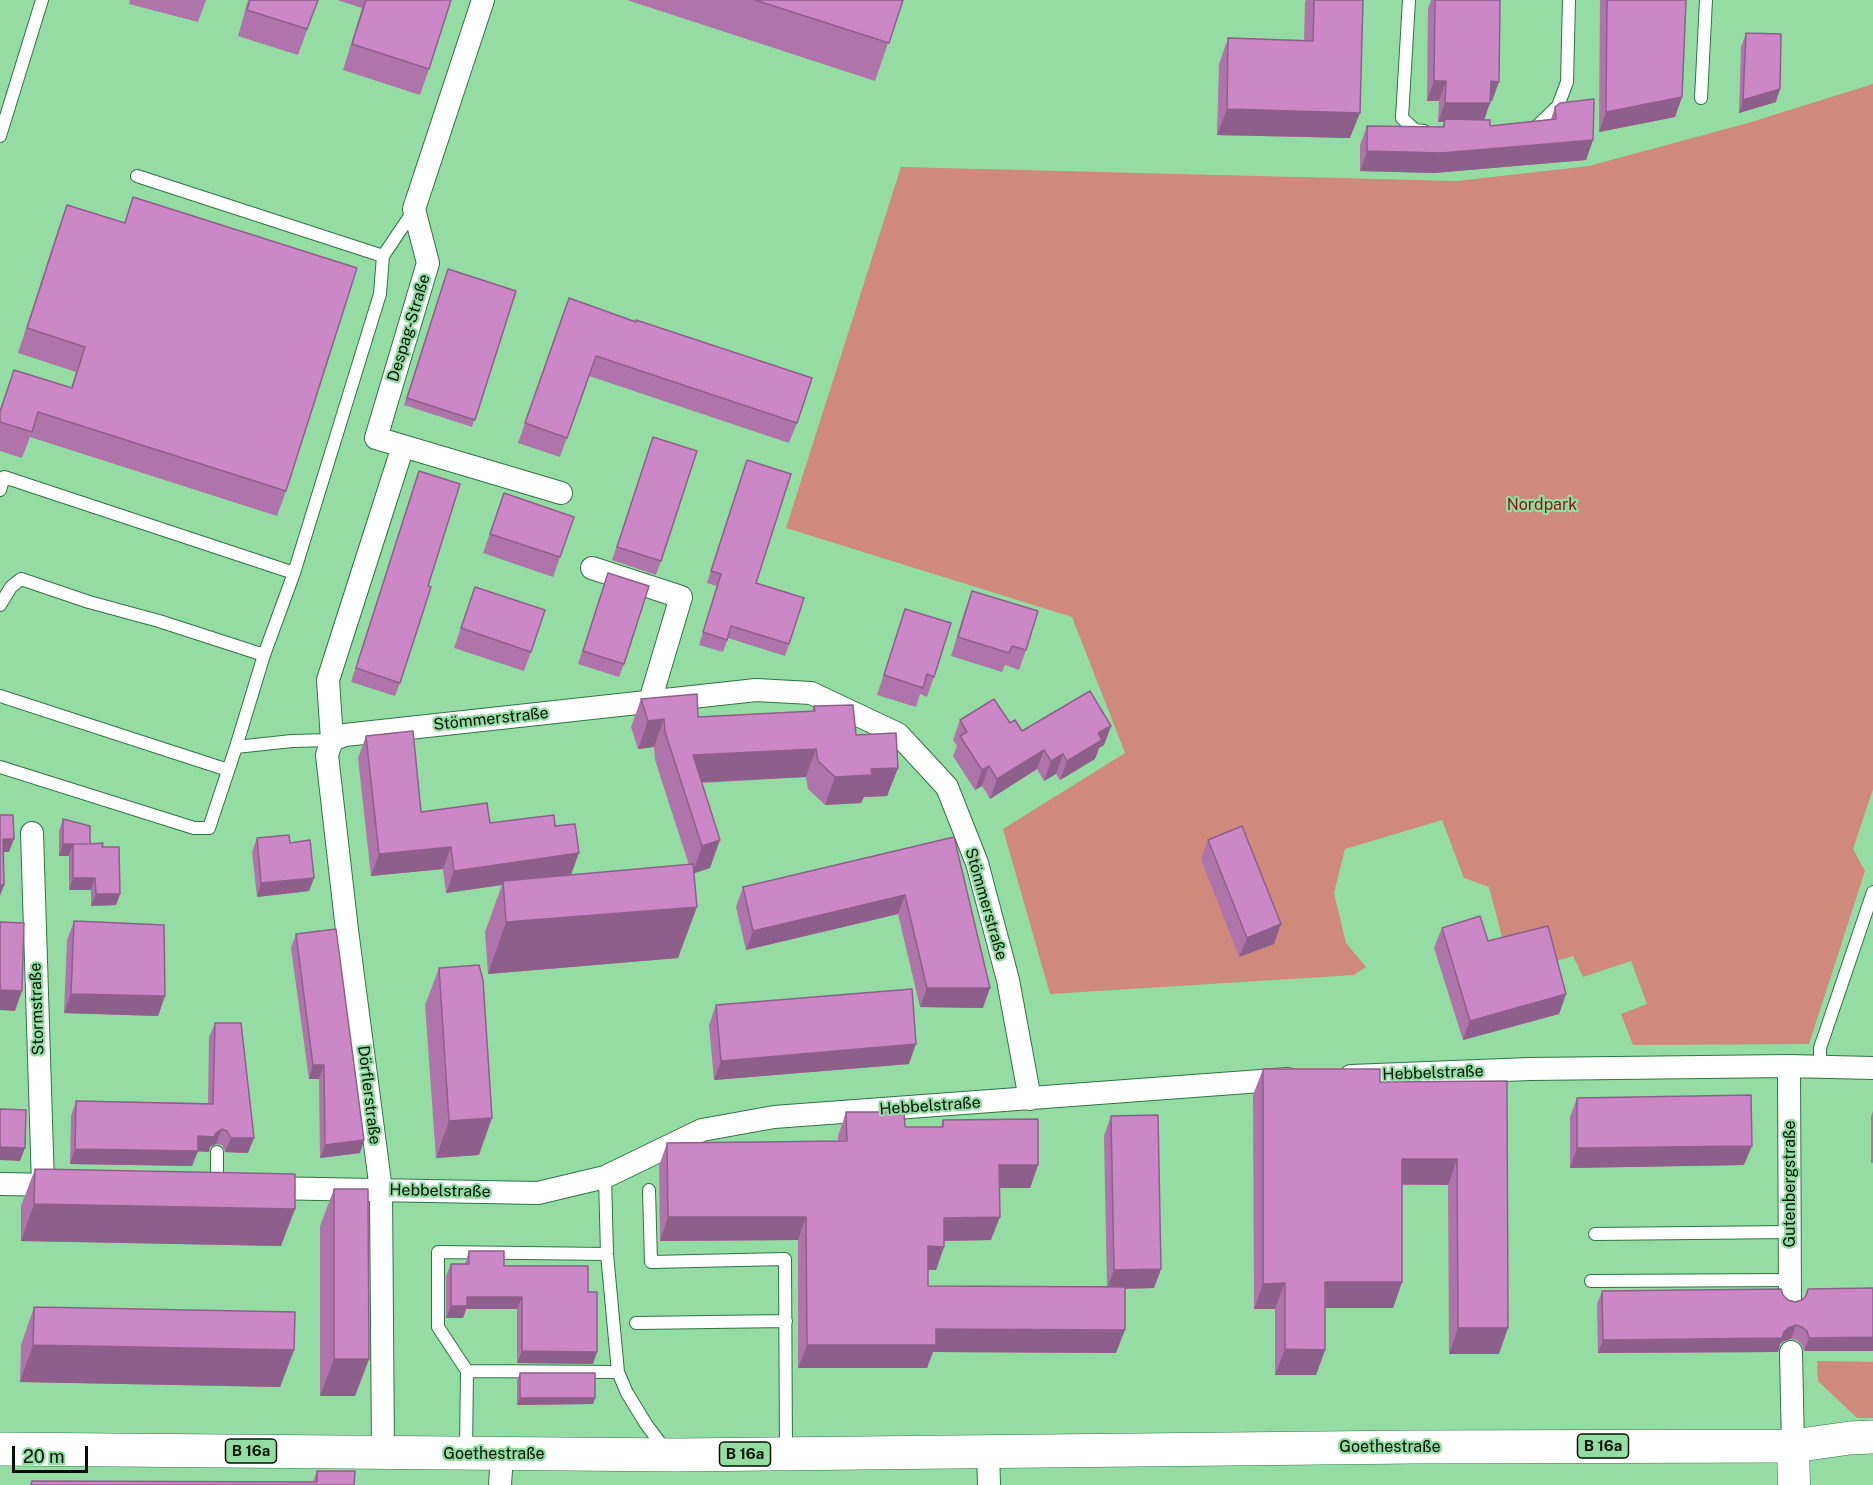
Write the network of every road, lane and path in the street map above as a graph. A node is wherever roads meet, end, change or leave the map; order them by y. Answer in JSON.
{"nodes":[{"id":1,"x":42,"y":0,"type":"edge"},
{"id":2,"x":483,"y":0,"type":"edge"},
{"id":3,"x":1409,"y":0,"type":"edge"},
{"id":4,"x":1569,"y":0,"type":"edge"},
{"id":5,"x":1706,"y":0,"type":"edge"},
{"id":6,"x":1701,"y":98,"type":"dead end"},
{"id":7,"x":1520,"y":130,"type":"edge"},
{"id":8,"x":1436,"y":131,"type":"edge"},
{"id":9,"x":0,"y":136,"type":"edge"},
{"id":10,"x":137,"y":176,"type":"dead end"},
{"id":11,"x":414,"y":209,"type":"junction"},
{"id":12,"x":383,"y":256,"type":"junction"},
{"id":13,"x":403,"y":446,"type":"junction"},
{"id":14,"x":0,"y":490,"type":"edge"},
{"id":15,"x":561,"y":493,"type":"dead end"},
{"id":16,"x":592,"y":568,"type":"dead end"},
{"id":17,"x":294,"y":573,"type":"junction"},
{"id":18,"x":0,"y":605,"type":"edge"},
{"id":19,"x":264,"y":655,"type":"junction"},
{"id":20,"x":0,"y":696,"type":"edge"},
{"id":21,"x":651,"y":701,"type":"junction"},
{"id":22,"x":332,"y":740,"type":"junction"},
{"id":23,"x":236,"y":747,"type":"junction"},
{"id":24,"x":0,"y":767,"type":"edge"},
{"id":25,"x":228,"y":771,"type":"junction"},
{"id":26,"x":32,"y":833,"type":"dead end"},
{"id":27,"x":1873,"y":892,"type":"edge"},
{"id":28,"x":1789,"y":1066,"type":"junction"},
{"id":29,"x":1820,"y":1067,"type":"junction"},
{"id":30,"x":1873,"y":1068,"type":"edge"},
{"id":31,"x":1030,"y":1099,"type":"junction"},
{"id":32,"x":217,"y":1152,"type":"dead end"},
{"id":33,"x":605,"y":1177,"type":"junction"},
{"id":34,"x":0,"y":1184,"type":"edge"},
{"id":35,"x":43,"y":1185,"type":"junction"},
{"id":36,"x":78,"y":1185,"type":"edge"},
{"id":37,"x":194,"y":1187,"type":"edge"},
{"id":38,"x":217,"y":1187,"type":"junction"},
{"id":39,"x":381,"y":1190,"type":"junction"},
{"id":40,"x":650,"y":1190,"type":"dead end"},
{"id":41,"x":1790,"y":1232,"type":"junction"},
{"id":42,"x":1595,"y":1234,"type":"dead end"},
{"id":43,"x":607,"y":1254,"type":"junction"},
{"id":44,"x":1591,"y":1281,"type":"dead end"},
{"id":45,"x":1790,"y":1291,"type":"joint"},
{"id":46,"x":786,"y":1321,"type":"junction"},
{"id":47,"x":636,"y":1323,"type":"dead end"},
{"id":48,"x":1791,"y":1352,"type":"dead end"},
{"id":49,"x":467,"y":1371,"type":"junction"},
{"id":50,"x":618,"y":1372,"type":"junction"},
{"id":51,"x":1873,"y":1437,"type":"edge"},
{"id":52,"x":1793,"y":1446,"type":"junction"},
{"id":53,"x":0,"y":1449,"type":"edge"},
{"id":54,"x":988,"y":1451,"type":"junction"},
{"id":55,"x":383,"y":1453,"type":"junction"},
{"id":56,"x":466,"y":1453,"type":"junction"},
{"id":57,"x":786,"y":1454,"type":"junction"},
{"id":58,"x":668,"y":1455,"type":"junction"},
{"id":59,"x":1873,"y":1458,"type":"edge"},
{"id":60,"x":501,"y":1469,"type":"edge"},
{"id":61,"x":989,"y":1485,"type":"edge"},
{"id":62,"x":1794,"y":1485,"type":"edge"}],
"edges":[{"from":1,"to":9,"type":"lane"},
{"from":2,"to":11,"type":"street"},
{"from":3,"to":8,"type":"lane"},
{"from":4,"to":7,"type":"lane"},
{"from":5,"to":6,"type":"lane"},
{"from":10,"to":12,"type":"lane"},
{"from":11,"to":12,"type":"lane"},
{"from":11,"to":13,"type":"street","name":"Despag-Straße"},
{"from":12,"to":17,"type":"lane"},
{"from":13,"to":15,"type":"street","name":"Despag-Straße"},
{"from":13,"to":22,"type":"street","name":"Dörflerstraße"},
{"from":14,"to":17,"type":"lane"},
{"from":16,"to":21,"type":"street"},
{"from":17,"to":19,"type":"lane"},
{"from":18,"to":19,"type":"lane"},
{"from":19,"to":23,"type":"lane"},
{"from":20,"to":25,"type":"lane"},
{"from":21,"to":22,"type":"street","name":"Stömmerstraße"},
{"from":21,"to":31,"type":"street","name":"Stömmerstraße"},
{"from":22,"to":23,"type":"lane"},
{"from":22,"to":39,"type":"street","name":"Dörflerstraße"},
{"from":23,"to":25,"type":"lane"},
{"from":24,"to":25,"type":"lane"},
{"from":26,"to":35,"type":"street","name":"Stormstraße"},
{"from":27,"to":29,"type":"lane"},
{"from":28,"to":29,"type":"street","name":"Hebbelstraße"},
{"from":28,"to":31,"type":"street","name":"Hebbelstraße"},
{"from":28,"to":41,"type":"street","name":"Gutenbergstraße"},
{"from":29,"to":30,"type":"street","name":"Hebbelstraße"},
{"from":31,"to":33,"type":"street","name":"Hebbelstraße"},
{"from":32,"to":38,"type":"lane"},
{"from":33,"to":39,"type":"street","name":"Hebbelstraße"},
{"from":33,"to":43,"type":"lane"},
{"from":34,"to":35,"type":"street"},
{"from":35,"to":36,"type":"street"},
{"from":37,"to":38,"type":"street","name":"Hebbelstraße"},
{"from":38,"to":39,"type":"street","name":"Hebbelstraße"},
{"from":39,"to":55,"type":"street","name":"Dörflerstraße"},
{"from":40,"to":46,"type":"lane"},
{"from":41,"to":42,"type":"lane"},
{"from":41,"to":45,"type":"street","name":"Gutenbergstraße"},
{"from":43,"to":49,"type":"lane"},
{"from":43,"to":50,"type":"lane"},
{"from":44,"to":45,"type":"lane"},
{"from":46,"to":47,"type":"lane"},
{"from":46,"to":57,"type":"lane"},
{"from":48,"to":52,"type":"street"},
{"from":49,"to":50,"type":"lane"},
{"from":49,"to":56,"type":"lane"},
{"from":50,"to":58,"type":"lane"},
{"from":51,"to":52,"type":"main road","number":"B 16a"},
{"from":52,"to":54,"type":"main road","name":"Goethestraße","number":"B 16a"},
{"from":52,"to":59,"type":"main road","number":"B 16a"},
{"from":52,"to":62,"type":"street"},
{"from":53,"to":55,"type":"main road","name":"Goethestraße","number":"B 16a"},
{"from":54,"to":57,"type":"main road","name":"Goethestraße","number":"B 16a"},
{"from":54,"to":61,"type":"street"},
{"from":55,"to":56,"type":"main road","name":"Goethestraße","number":"B 16a"},
{"from":56,"to":60,"type":"main road","name":"Goethestraße","number":"B 16a"},
{"from":57,"to":58,"type":"main road","name":"Goethestraße","number":"B 16a"},
{"from":58,"to":60,"type":"main road","name":"Goethestraße","number":"B 16a"}]}
